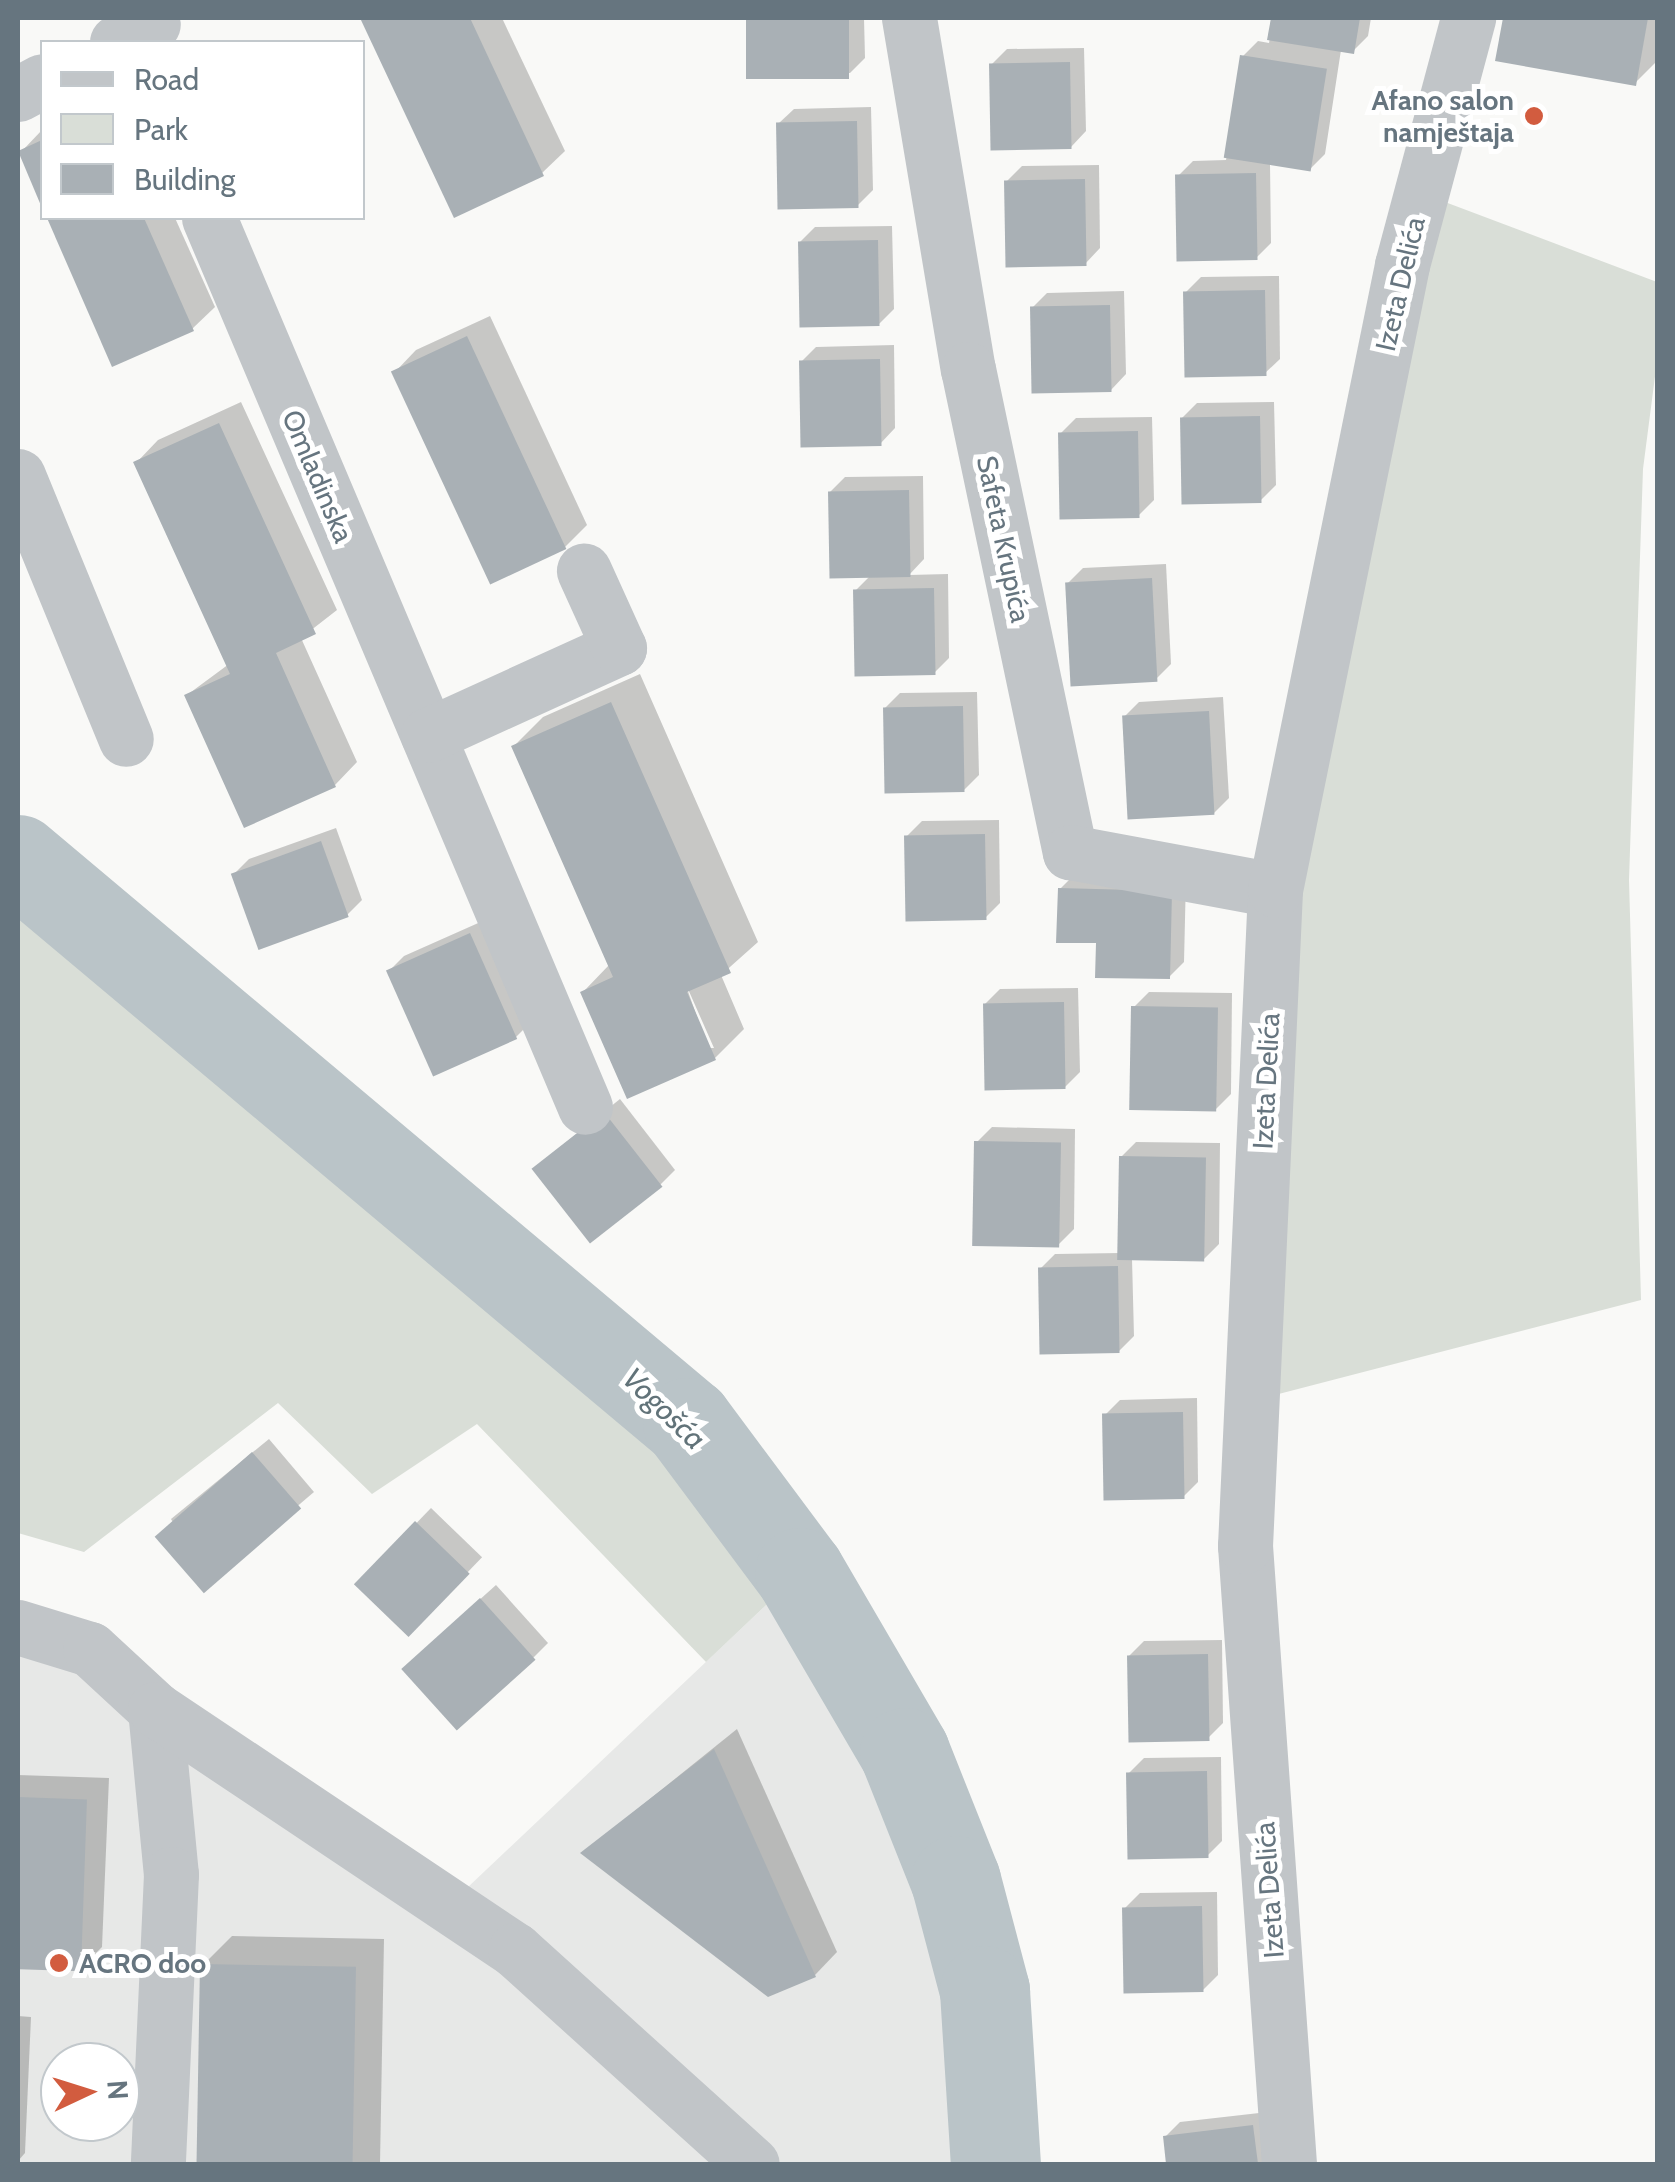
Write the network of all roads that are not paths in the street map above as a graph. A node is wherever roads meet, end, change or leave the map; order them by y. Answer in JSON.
{"nodes":[{"id":1,"x":909,"y":18,"type":"edge"},
{"id":2,"x":1468,"y":18,"type":"edge"},
{"id":3,"x":40,"y":82,"type":"edge"},
{"id":4,"x":18,"y":94,"type":"edge"},
{"id":5,"x":210,"y":220,"type":"edge"},
{"id":6,"x":18,"y":476,"type":"edge"},
{"id":7,"x":584,"y":571,"type":"dead end"},
{"id":8,"x":428,"y":734,"type":"junction"},
{"id":9,"x":126,"y":739,"type":"dead end"},
{"id":10,"x":1275,"y":890,"type":"junction"},
{"id":11,"x":585,"y":1108,"type":"dead end"},
{"id":12,"x":18,"y":1627,"type":"edge"},
{"id":13,"x":155,"y":1709,"type":"junction"},
{"id":14,"x":158,"y":2164,"type":"edge"},
{"id":15,"x":752,"y":2164,"type":"edge"},
{"id":16,"x":1289,"y":2164,"type":"edge"}],
"edges":[{"from":1,"to":10,"type":"street","name":"Safeta Krupića"},
{"from":2,"to":10,"type":"street","name":"Izeta Delića"},
{"from":3,"to":4,"type":"street"},
{"from":5,"to":8,"type":"street","name":"Omladinska"},
{"from":6,"to":9,"type":"street"},
{"from":7,"to":8,"type":"street"},
{"from":8,"to":11,"type":"street","name":"Omladinska"},
{"from":10,"to":16,"type":"street","name":"Izeta Delića"},
{"from":12,"to":13,"type":"street"},
{"from":13,"to":14,"type":"street"},
{"from":13,"to":15,"type":"street"}]}
